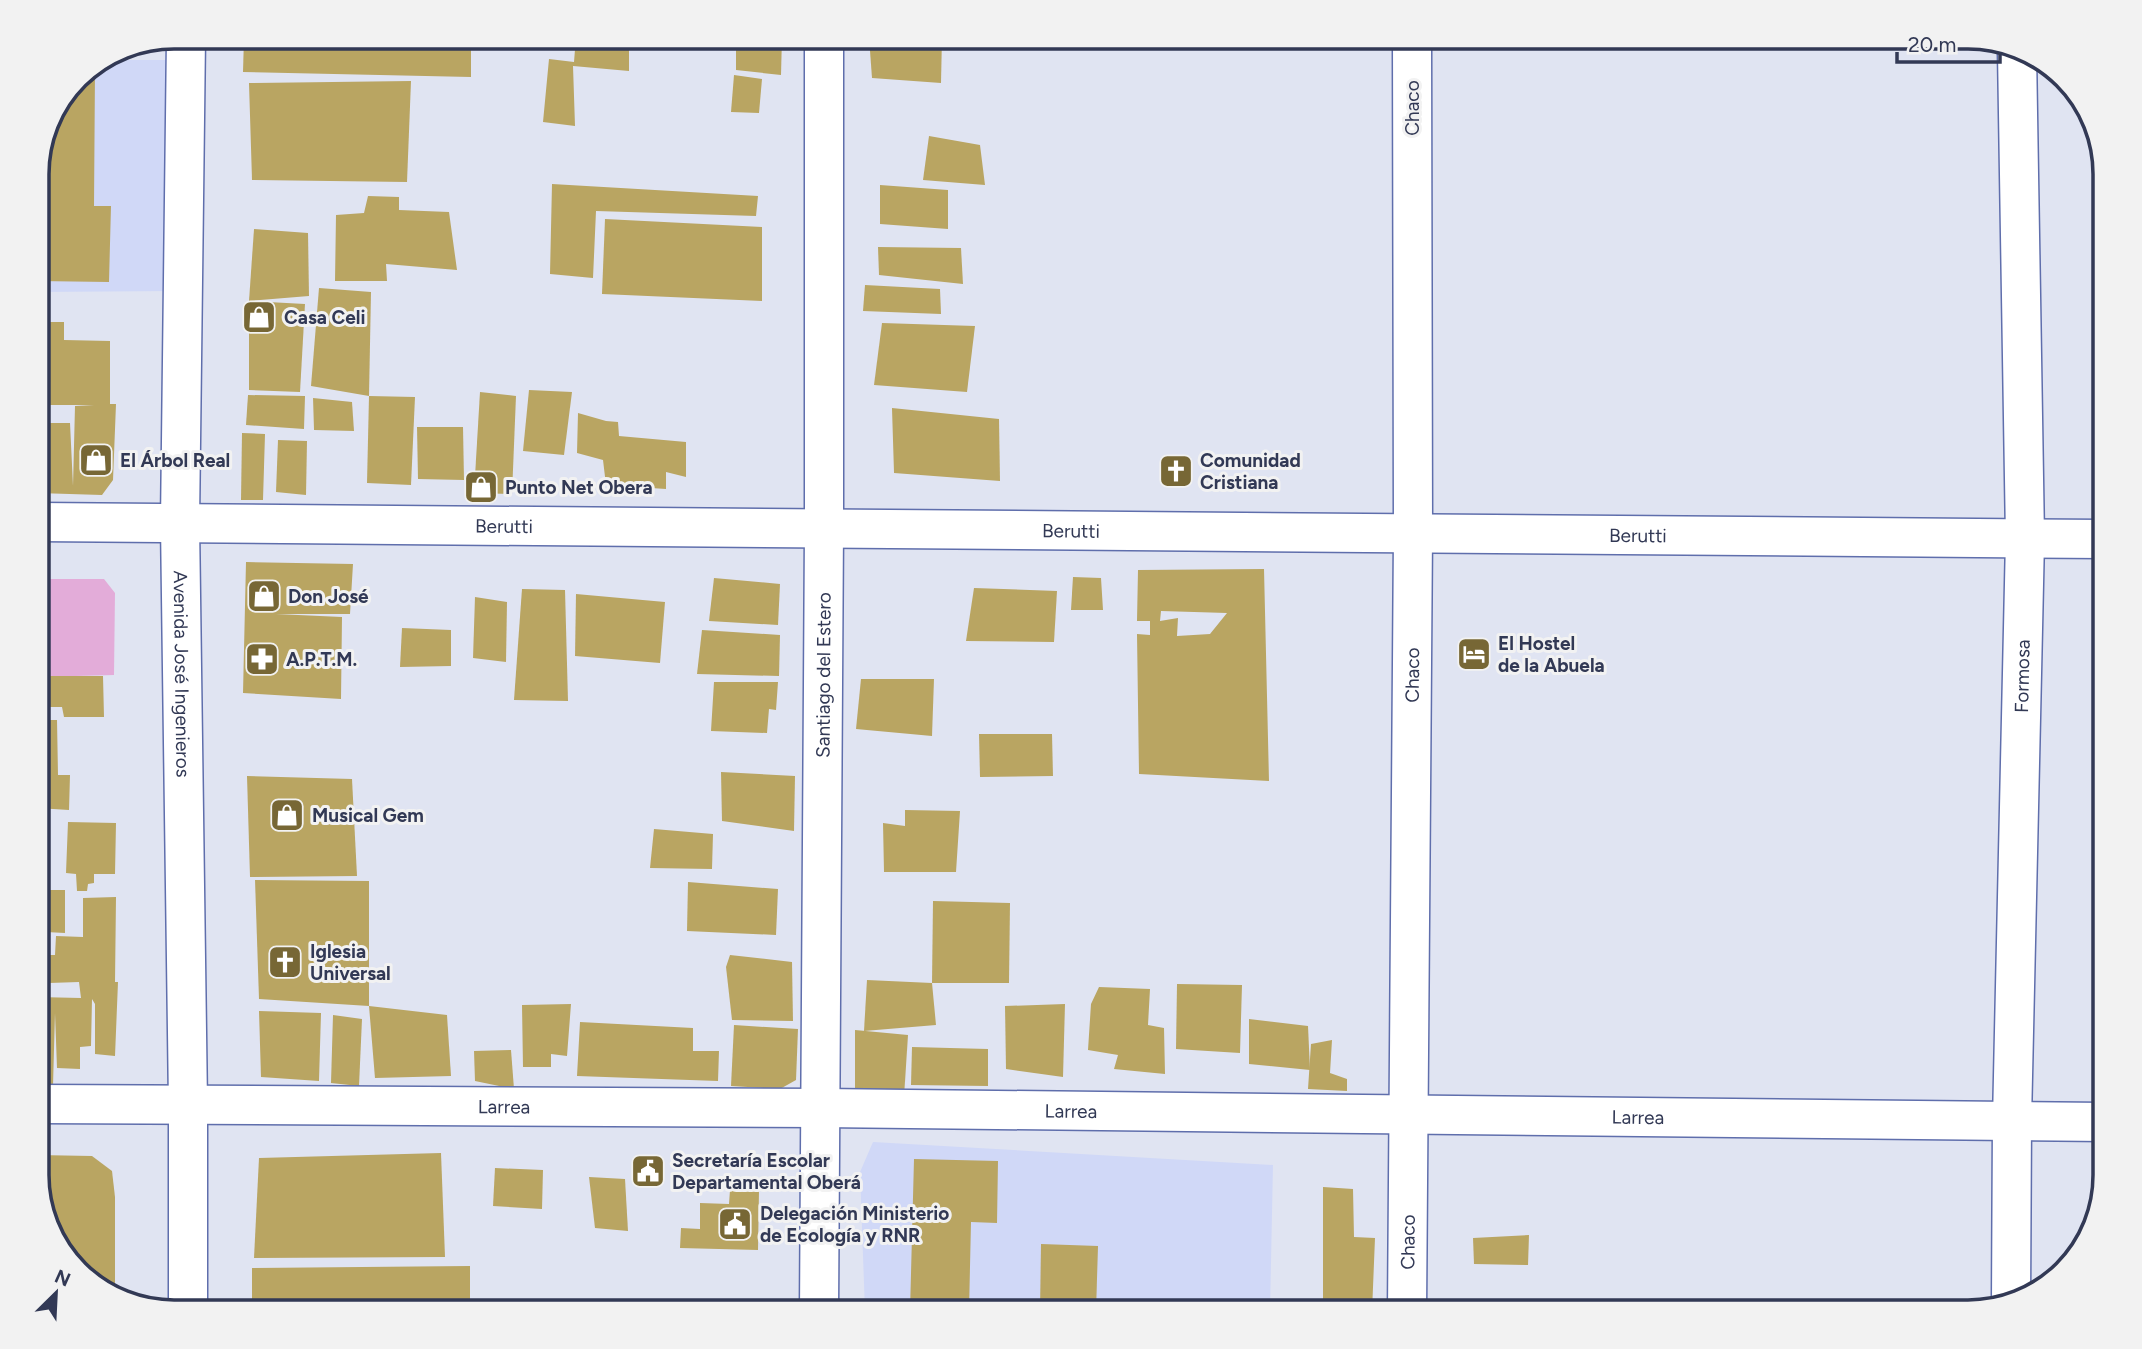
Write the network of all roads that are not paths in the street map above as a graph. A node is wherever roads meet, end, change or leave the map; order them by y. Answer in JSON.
{"nodes":[{"id":1,"x":186,"y":49,"type":"edge"},
{"id":2,"x":824,"y":49,"type":"edge"},
{"id":3,"x":1412,"y":49,"type":"edge"},
{"id":4,"x":2017,"y":60,"type":"edge"},
{"id":5,"x":49,"y":522,"type":"edge"},
{"id":6,"x":180,"y":523,"type":"junction"},
{"id":7,"x":824,"y":528,"type":"junction"},
{"id":8,"x":1413,"y":533,"type":"junction"},
{"id":9,"x":2025,"y":539,"type":"junction"},
{"id":10,"x":2093,"y":539,"type":"edge"},
{"id":11,"x":49,"y":1104,"type":"edge"},
{"id":12,"x":188,"y":1105,"type":"junction"},
{"id":13,"x":822,"y":1108,"type":"junction"},
{"id":14,"x":1408,"y":1114,"type":"junction"},
{"id":15,"x":2012,"y":1121,"type":"junction"},
{"id":16,"x":2093,"y":1122,"type":"edge"},
{"id":17,"x":2011,"y":1292,"type":"edge"},
{"id":18,"x":188,"y":1300,"type":"edge"},
{"id":19,"x":819,"y":1300,"type":"edge"},
{"id":20,"x":1407,"y":1300,"type":"edge"}],
"edges":[{"from":1,"to":6,"type":"street","name":"Avenida José Ingenieros"},
{"from":2,"to":7,"type":"street","name":"Santiago del Estero"},
{"from":3,"to":8,"type":"street","name":"Chaco"},
{"from":4,"to":9,"type":"street","name":"Formosa"},
{"from":5,"to":6,"type":"street","name":"Berutti"},
{"from":6,"to":7,"type":"street","name":"Berutti"},
{"from":6,"to":12,"type":"street","name":"Avenida José Ingenieros"},
{"from":7,"to":8,"type":"street","name":"Berutti"},
{"from":7,"to":13,"type":"street","name":"Santiago del Estero"},
{"from":8,"to":9,"type":"street","name":"Berutti"},
{"from":8,"to":14,"type":"street","name":"Chaco"},
{"from":9,"to":10,"type":"street","name":"Berutti"},
{"from":9,"to":15,"type":"street","name":"Formosa"},
{"from":11,"to":12,"type":"street","name":"Larrea"},
{"from":12,"to":13,"type":"street","name":"Larrea"},
{"from":12,"to":18,"type":"street","name":"Avenida José Ingenieros"},
{"from":13,"to":14,"type":"street","name":"Larrea"},
{"from":13,"to":19,"type":"street","name":"Santiago del Estero"},
{"from":14,"to":15,"type":"street","name":"Larrea"},
{"from":14,"to":20,"type":"street","name":"Chaco"},
{"from":15,"to":16,"type":"street","name":"Larrea"},
{"from":15,"to":17,"type":"street","name":"Formosa"}]}
